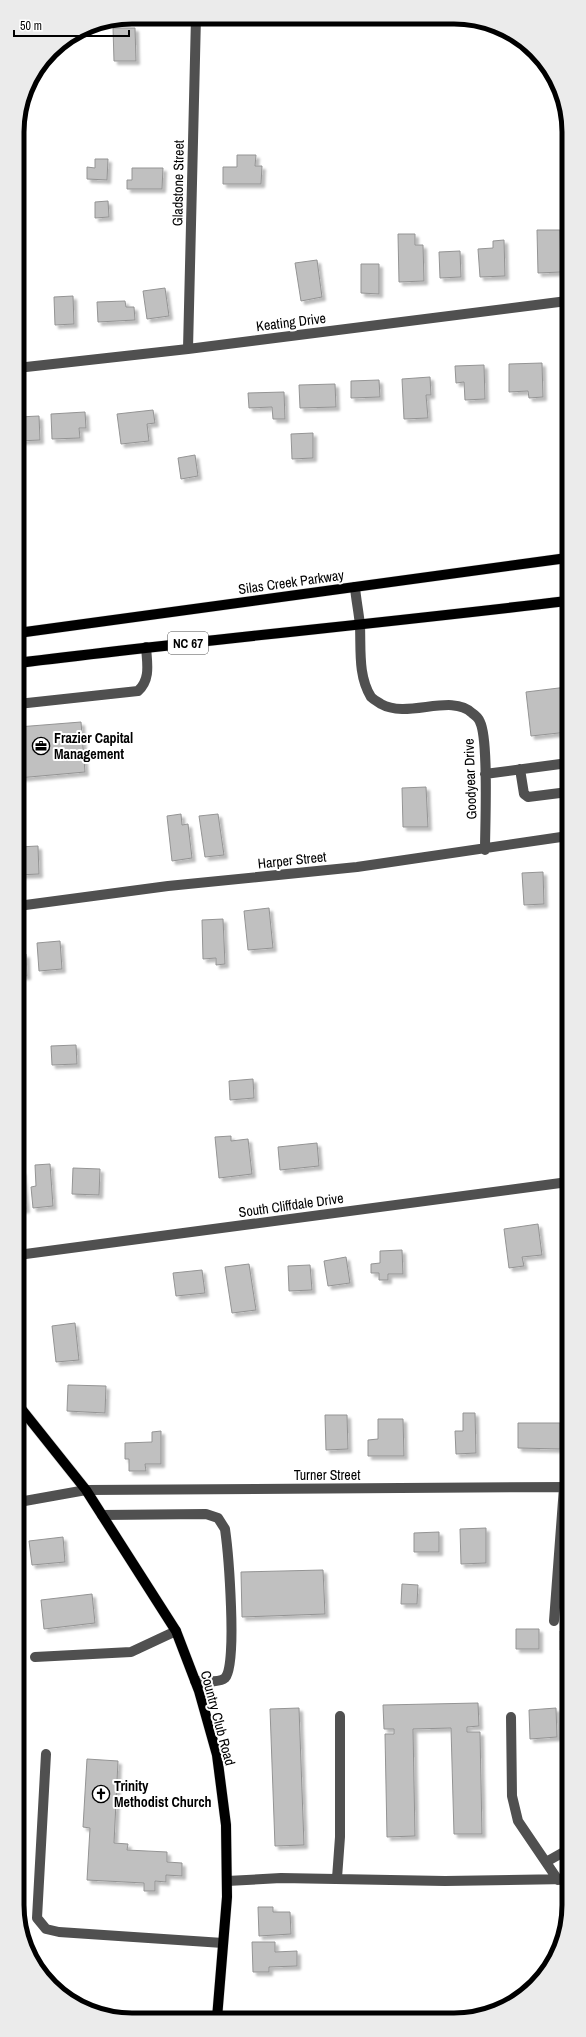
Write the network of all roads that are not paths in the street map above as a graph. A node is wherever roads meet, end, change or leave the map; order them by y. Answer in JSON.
{"nodes":[{"id":1,"x":196,"y":24,"type":"edge"},
{"id":2,"x":562,"y":302,"type":"edge"},
{"id":3,"x":188,"y":349,"type":"junction"},
{"id":4,"x":24,"y":367,"type":"edge"},
{"id":5,"x":562,"y":559,"type":"edge"},
{"id":6,"x":355,"y":587,"type":"junction"},
{"id":7,"x":562,"y":601,"type":"edge"},
{"id":8,"x":360,"y":625,"type":"junction"},
{"id":9,"x":24,"y":632,"type":"edge"},
{"id":10,"x":146,"y":647,"type":"junction"},
{"id":11,"x":24,"y":663,"type":"edge"},
{"id":12,"x":24,"y":703,"type":"edge"},
{"id":13,"x":562,"y":764,"type":"edge"},
{"id":14,"x":520,"y":769,"type":"junction"},
{"id":15,"x":485,"y":774,"type":"junction"},
{"id":16,"x":562,"y":793,"type":"edge"},
{"id":17,"x":562,"y":837,"type":"edge"},
{"id":18,"x":485,"y":850,"type":"junction"},
{"id":19,"x":24,"y":905,"type":"edge"},
{"id":20,"x":562,"y":1183,"type":"edge"},
{"id":21,"x":24,"y":1254,"type":"edge"},
{"id":22,"x":24,"y":1412,"type":"edge"},
{"id":23,"x":562,"y":1487,"type":"edge"},
{"id":24,"x":86,"y":1490,"type":"junction"},
{"id":25,"x":24,"y":1501,"type":"edge"},
{"id":26,"x":102,"y":1515,"type":"junction"},
{"id":27,"x":562,"y":1531,"type":"edge"},
{"id":28,"x":554,"y":1620,"type":"dead end"},
{"id":29,"x":176,"y":1631,"type":"junction"},
{"id":30,"x":35,"y":1657,"type":"dead end"},
{"id":31,"x":195,"y":1681,"type":"junction"},
{"id":32,"x":340,"y":1716,"type":"dead end"},
{"id":33,"x":511,"y":1717,"type":"dead end"},
{"id":34,"x":46,"y":1754,"type":"dead end"},
{"id":35,"x":562,"y":1853,"type":"edge"},
{"id":36,"x":546,"y":1862,"type":"junction"},
{"id":37,"x":337,"y":1878,"type":"junction"},
{"id":38,"x":558,"y":1880,"type":"junction"},
{"id":39,"x":562,"y":1880,"type":"edge"},
{"id":40,"x":226,"y":1881,"type":"junction"},
{"id":41,"x":223,"y":1943,"type":"junction"},
{"id":42,"x":217,"y":2013,"type":"edge"}],
"edges":[{"from":1,"to":3,"type":"street","name":"Gladstone Street"},
{"from":2,"to":3,"type":"street","name":"Keating Drive"},
{"from":3,"to":4,"type":"street","name":"Keating Drive"},
{"from":5,"to":6,"type":"main road","name":"Silas Creek Parkway","number":"NC 67"},
{"from":6,"to":8,"type":"street","name":"Goodyear Drive"},
{"from":6,"to":9,"type":"main road","name":"Silas Creek Parkway","number":"NC 67"},
{"from":7,"to":8,"type":"main road","number":"NC 67"},
{"from":8,"to":10,"type":"main road","number":"NC 67"},
{"from":8,"to":15,"type":"street","name":"Goodyear Drive"},
{"from":10,"to":11,"type":"main road","number":"NC 67"},
{"from":10,"to":12,"type":"street"},
{"from":13,"to":14,"type":"street"},
{"from":14,"to":15,"type":"street"},
{"from":14,"to":16,"type":"street"},
{"from":15,"to":18,"type":"street","name":"Goodyear Drive"},
{"from":17,"to":18,"type":"street","name":"Harper Street"},
{"from":18,"to":19,"type":"street","name":"Harper Street"},
{"from":20,"to":21,"type":"street","name":"South Cliffdale Drive"},
{"from":22,"to":24,"type":"main road","name":"Country Club Road"},
{"from":23,"to":24,"type":"street","name":"Turner Street"},
{"from":24,"to":25,"type":"street","name":"Turner Street"},
{"from":24,"to":26,"type":"main road","name":"Country Club Road"},
{"from":26,"to":29,"type":"main road","name":"Country Club Road"},
{"from":26,"to":31,"type":"street"},
{"from":27,"to":28,"type":"street"},
{"from":29,"to":30,"type":"street"},
{"from":29,"to":31,"type":"main road","name":"Country Club Road"},
{"from":31,"to":40,"type":"main road","name":"Country Club Road"},
{"from":32,"to":37,"type":"street"},
{"from":33,"to":36,"type":"street"},
{"from":34,"to":41,"type":"street"},
{"from":35,"to":36,"type":"street"},
{"from":36,"to":38,"type":"street"},
{"from":37,"to":38,"type":"street"},
{"from":37,"to":40,"type":"street"},
{"from":38,"to":39,"type":"street"},
{"from":40,"to":41,"type":"main road","name":"Country Club Road"},
{"from":41,"to":42,"type":"main road","name":"Country Club Road"}]}
